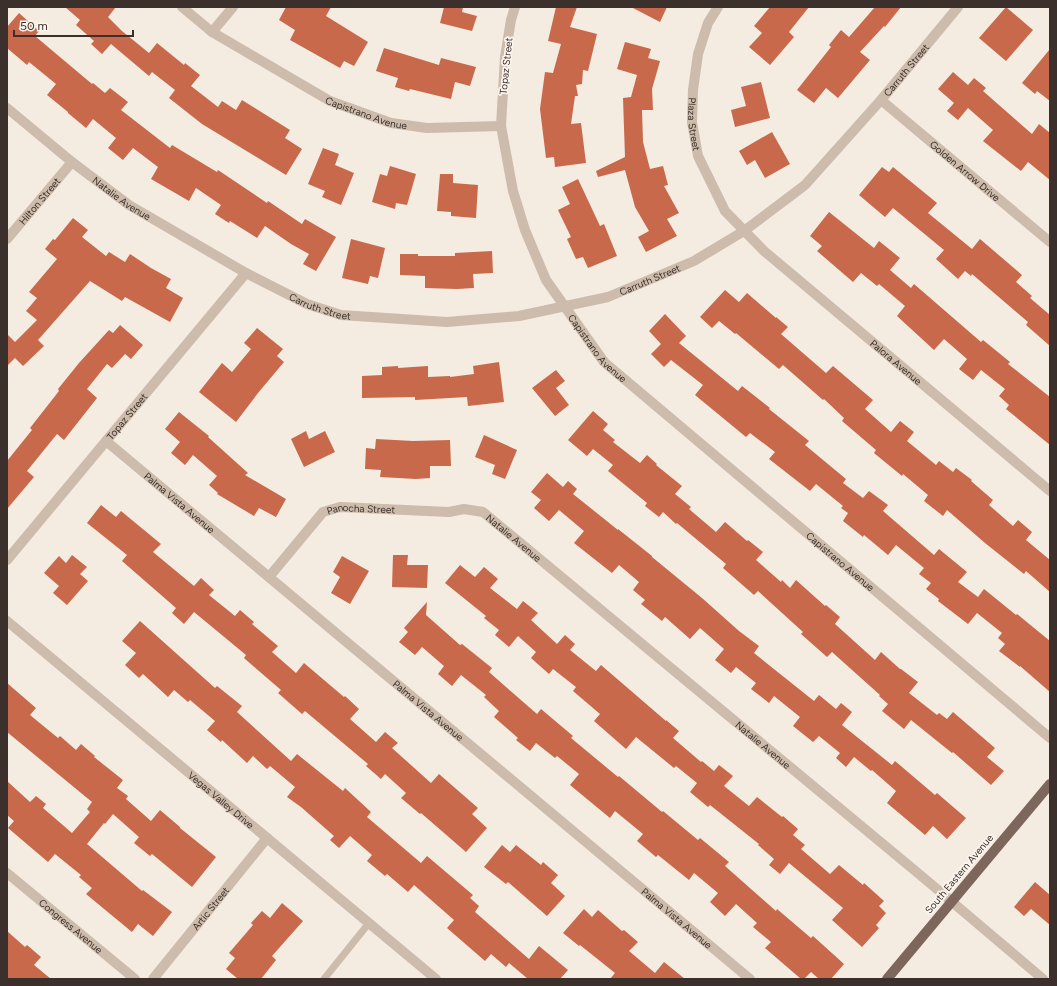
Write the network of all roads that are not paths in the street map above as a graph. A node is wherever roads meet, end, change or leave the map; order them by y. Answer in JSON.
{"nodes":[{"id":1,"x":182,"y":7,"type":"edge"},
{"id":2,"x":234,"y":7,"type":"edge"},
{"id":3,"x":515,"y":7,"type":"edge"},
{"id":4,"x":718,"y":7,"type":"edge"},
{"id":5,"x":958,"y":7,"type":"edge"},
{"id":6,"x":212,"y":32,"type":"junction"},
{"id":7,"x":881,"y":100,"type":"junction"},
{"id":8,"x":7,"y":108,"type":"edge"},
{"id":9,"x":501,"y":126,"type":"junction"},
{"id":10,"x":72,"y":162,"type":"junction"},
{"id":11,"x":744,"y":231,"type":"junction"},
{"id":12,"x":7,"y":239,"type":"edge"},
{"id":13,"x":1050,"y":242,"type":"edge"},
{"id":14,"x":246,"y":273,"type":"junction"},
{"id":15,"x":564,"y":306,"type":"junction"},
{"id":16,"x":106,"y":441,"type":"junction"},
{"id":17,"x":1050,"y":491,"type":"edge"},
{"id":18,"x":483,"y":512,"type":"joint"},
{"id":19,"x":7,"y":560,"type":"edge"},
{"id":20,"x":269,"y":577,"type":"junction"},
{"id":21,"x":7,"y":621,"type":"edge"},
{"id":22,"x":1050,"y":738,"type":"edge"},
{"id":23,"x":1050,"y":784,"type":"edge"},
{"id":24,"x":267,"y":838,"type":"junction"},
{"id":25,"x":7,"y":873,"type":"edge"},
{"id":26,"x":952,"y":902,"type":"junction"},
{"id":27,"x":369,"y":923,"type":"junction"},
{"id":28,"x":135,"y":979,"type":"edge"},
{"id":29,"x":152,"y":979,"type":"edge"},
{"id":30,"x":324,"y":979,"type":"edge"},
{"id":31,"x":436,"y":979,"type":"edge"},
{"id":32,"x":750,"y":979,"type":"edge"},
{"id":33,"x":887,"y":979,"type":"edge"},
{"id":34,"x":1043,"y":979,"type":"edge"}],
"edges":[{"from":1,"to":6,"type":"street","name":"Capistrano Avenue"},
{"from":2,"to":6,"type":"street"},
{"from":3,"to":9,"type":"street","name":"Topaz Street"},
{"from":4,"to":11,"type":"street","name":"Plaza Street"},
{"from":5,"to":7,"type":"street","name":"Carruth Street"},
{"from":6,"to":9,"type":"street","name":"Capistrano Avenue"},
{"from":7,"to":11,"type":"street","name":"Carruth Street"},
{"from":7,"to":13,"type":"street","name":"Golden Arrow Drive"},
{"from":8,"to":10,"type":"street","name":"Natalie Avenue"},
{"from":9,"to":15,"type":"street","name":"Capistrano Avenue"},
{"from":10,"to":12,"type":"street","name":"Hilton Street"},
{"from":10,"to":14,"type":"street","name":"Natalie Avenue"},
{"from":11,"to":15,"type":"street","name":"Carruth Street"},
{"from":11,"to":17,"type":"street","name":"Palora Avenue"},
{"from":14,"to":15,"type":"street","name":"Carruth Street"},
{"from":14,"to":16,"type":"street","name":"Topaz Street"},
{"from":15,"to":22,"type":"street","name":"Capistrano Avenue"},
{"from":16,"to":19,"type":"street","name":"Topaz Street"},
{"from":16,"to":20,"type":"street","name":"Palma Vista Avenue"},
{"from":18,"to":20,"type":"street","name":"Panocha Street"},
{"from":18,"to":26,"type":"street","name":"Natalie Avenue"},
{"from":20,"to":32,"type":"street","name":"Palma Vista Avenue"},
{"from":21,"to":24,"type":"street","name":"Vegas Valley Drive"},
{"from":23,"to":26,"type":"main road","name":"South Eastern Avenue"},
{"from":24,"to":27,"type":"street","name":"Vegas Valley Drive"},
{"from":24,"to":29,"type":"street","name":"Artic Street"},
{"from":25,"to":28,"type":"street","name":"Congress Avenue"},
{"from":26,"to":33,"type":"main road","name":"South Eastern Avenue"},
{"from":26,"to":34,"type":"street","name":"Natalie Avenue"},
{"from":27,"to":30,"type":"lane"},
{"from":27,"to":31,"type":"street","name":"Vegas Valley Drive"}]}
